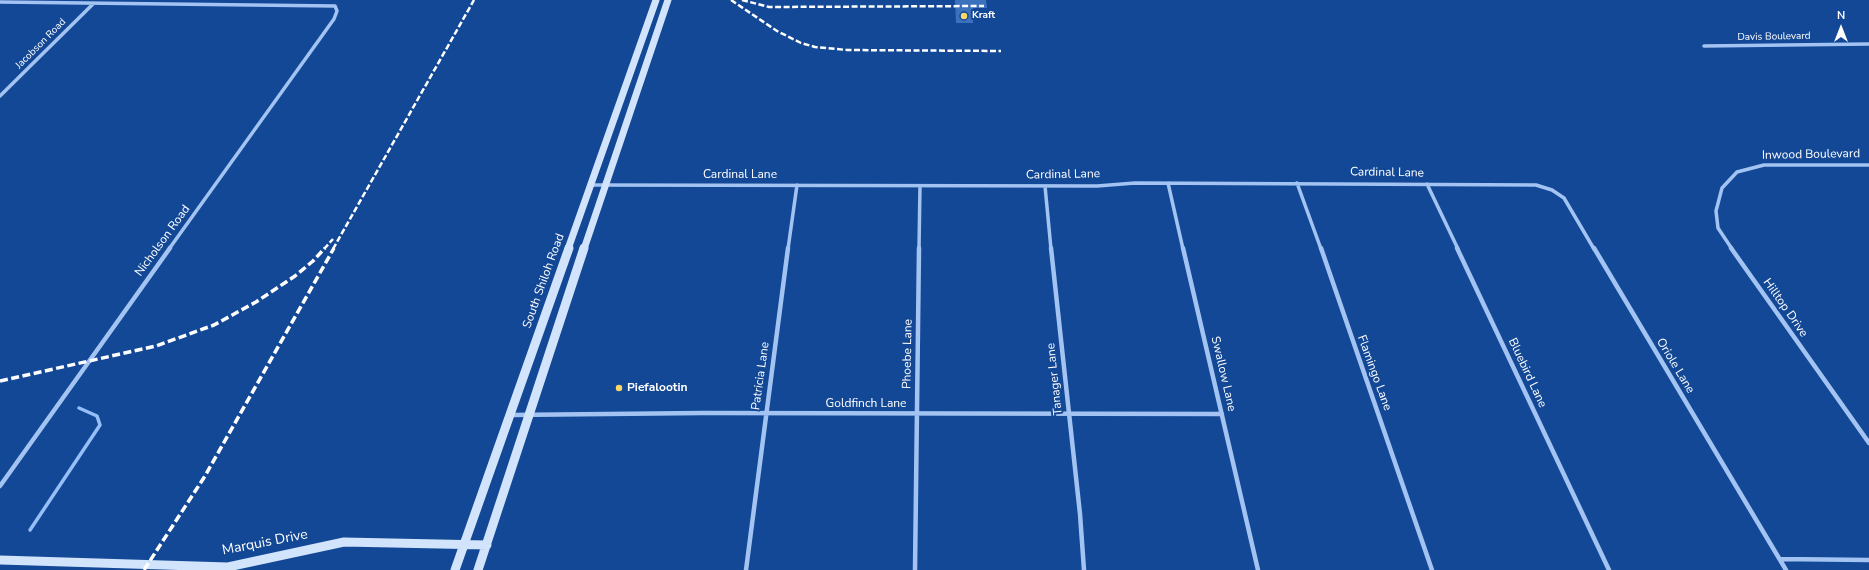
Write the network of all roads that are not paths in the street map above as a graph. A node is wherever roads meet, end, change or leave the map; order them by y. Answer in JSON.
{"nodes":[{"id":1,"x":656,"y":0,"type":"edge"},
{"id":2,"x":668,"y":0,"type":"edge"},
{"id":3,"x":0,"y":2,"type":"edge"},
{"id":4,"x":94,"y":3,"type":"junction"},
{"id":5,"x":1869,"y":44,"type":"edge"},
{"id":6,"x":1704,"y":46,"type":"dead end"},
{"id":7,"x":0,"y":96,"type":"edge"},
{"id":8,"x":1869,"y":165,"type":"edge"},
{"id":9,"x":1732,"y":178,"type":"joint"},
{"id":10,"x":1168,"y":183,"type":"junction"},
{"id":11,"x":1296,"y":183,"type":"junction"},
{"id":12,"x":1427,"y":184,"type":"junction"},
{"id":13,"x":591,"y":185,"type":"junction"},
{"id":14,"x":605,"y":185,"type":"junction"},
{"id":15,"x":797,"y":185,"type":"junction"},
{"id":16,"x":1536,"y":185,"type":"joint"},
{"id":17,"x":920,"y":186,"type":"junction"},
{"id":18,"x":1045,"y":186,"type":"junction"},
{"id":19,"x":917,"y":413,"type":"junction"},
{"id":20,"x":766,"y":414,"type":"junction"},
{"id":21,"x":1222,"y":414,"type":"junction"},
{"id":22,"x":509,"y":415,"type":"junction"},
{"id":23,"x":530,"y":415,"type":"junction"},
{"id":24,"x":1068,"y":415,"type":"junction"},
{"id":25,"x":1869,"y":443,"type":"edge"},
{"id":26,"x":0,"y":486,"type":"edge"},
{"id":27,"x":464,"y":545,"type":"junction"},
{"id":28,"x":487,"y":545,"type":"junction"},
{"id":29,"x":1780,"y":559,"type":"junction"},
{"id":30,"x":0,"y":560,"type":"edge"},
{"id":31,"x":1869,"y":560,"type":"edge"},
{"id":32,"x":455,"y":570,"type":"edge"},
{"id":33,"x":478,"y":570,"type":"edge"},
{"id":34,"x":746,"y":570,"type":"edge"},
{"id":35,"x":915,"y":570,"type":"edge"},
{"id":36,"x":1084,"y":570,"type":"edge"},
{"id":37,"x":1258,"y":570,"type":"edge"},
{"id":38,"x":1432,"y":570,"type":"edge"},
{"id":39,"x":1608,"y":570,"type":"edge"},
{"id":40,"x":1786,"y":570,"type":"edge"}],
"edges":[{"from":1,"to":13,"type":"main road","name":"South Shiloh Road"},
{"from":2,"to":14,"type":"main road"},
{"from":3,"to":4,"type":"street"},
{"from":4,"to":7,"type":"street","name":"Jacobson Road"},
{"from":4,"to":26,"type":"street","name":"Nicholson Road"},
{"from":5,"to":6,"type":"street","name":"Davis Boulevard"},
{"from":8,"to":9,"type":"street","name":"Inwood Boulevard"},
{"from":9,"to":25,"type":"street","name":"Hilltop Drive"},
{"from":10,"to":11,"type":"street","name":"Cardinal Lane"},
{"from":10,"to":18,"type":"street","name":"Cardinal Lane"},
{"from":10,"to":21,"type":"street","name":"Swallow Lane"},
{"from":11,"to":12,"type":"street","name":"Cardinal Lane"},
{"from":11,"to":38,"type":"street","name":"Flamingo Lane"},
{"from":12,"to":16,"type":"street","name":"Cardinal Lane"},
{"from":12,"to":39,"type":"street","name":"Bluebird Lane"},
{"from":13,"to":14,"type":"street","name":"Cardinal Lane"},
{"from":13,"to":22,"type":"main road","name":"South Shiloh Road"},
{"from":14,"to":15,"type":"street","name":"Cardinal Lane"},
{"from":14,"to":23,"type":"main road"},
{"from":15,"to":17,"type":"street","name":"Cardinal Lane"},
{"from":15,"to":20,"type":"street","name":"Patricia Lane"},
{"from":16,"to":29,"type":"street","name":"Oriole Lane"},
{"from":17,"to":18,"type":"street","name":"Cardinal Lane"},
{"from":17,"to":19,"type":"street","name":"Phoebe Lane"},
{"from":18,"to":24,"type":"street","name":"Tanager Lane"},
{"from":19,"to":20,"type":"street","name":"Goldfinch Lane"},
{"from":19,"to":24,"type":"street","name":"Goldfinch Lane"},
{"from":19,"to":35,"type":"street","name":"Phoebe Lane"},
{"from":20,"to":23,"type":"street","name":"Goldfinch Lane"},
{"from":20,"to":34,"type":"street","name":"Patricia Lane"},
{"from":21,"to":24,"type":"street","name":"Goldfinch Lane"},
{"from":21,"to":37,"type":"street","name":"Swallow Lane"},
{"from":22,"to":23,"type":"street","name":"Goldfinch Lane"},
{"from":22,"to":27,"type":"main road","name":"South Shiloh Road"},
{"from":23,"to":28,"type":"main road"},
{"from":24,"to":36,"type":"street","name":"Tanager Lane"},
{"from":27,"to":28,"type":"main road","name":"Marquis Drive"},
{"from":27,"to":30,"type":"main road","name":"Marquis Drive"},
{"from":27,"to":32,"type":"main road","name":"South Shiloh Road"},
{"from":28,"to":33,"type":"main road"},
{"from":29,"to":31,"type":"street"},
{"from":29,"to":40,"type":"street","name":"Oriole Lane"}]}
